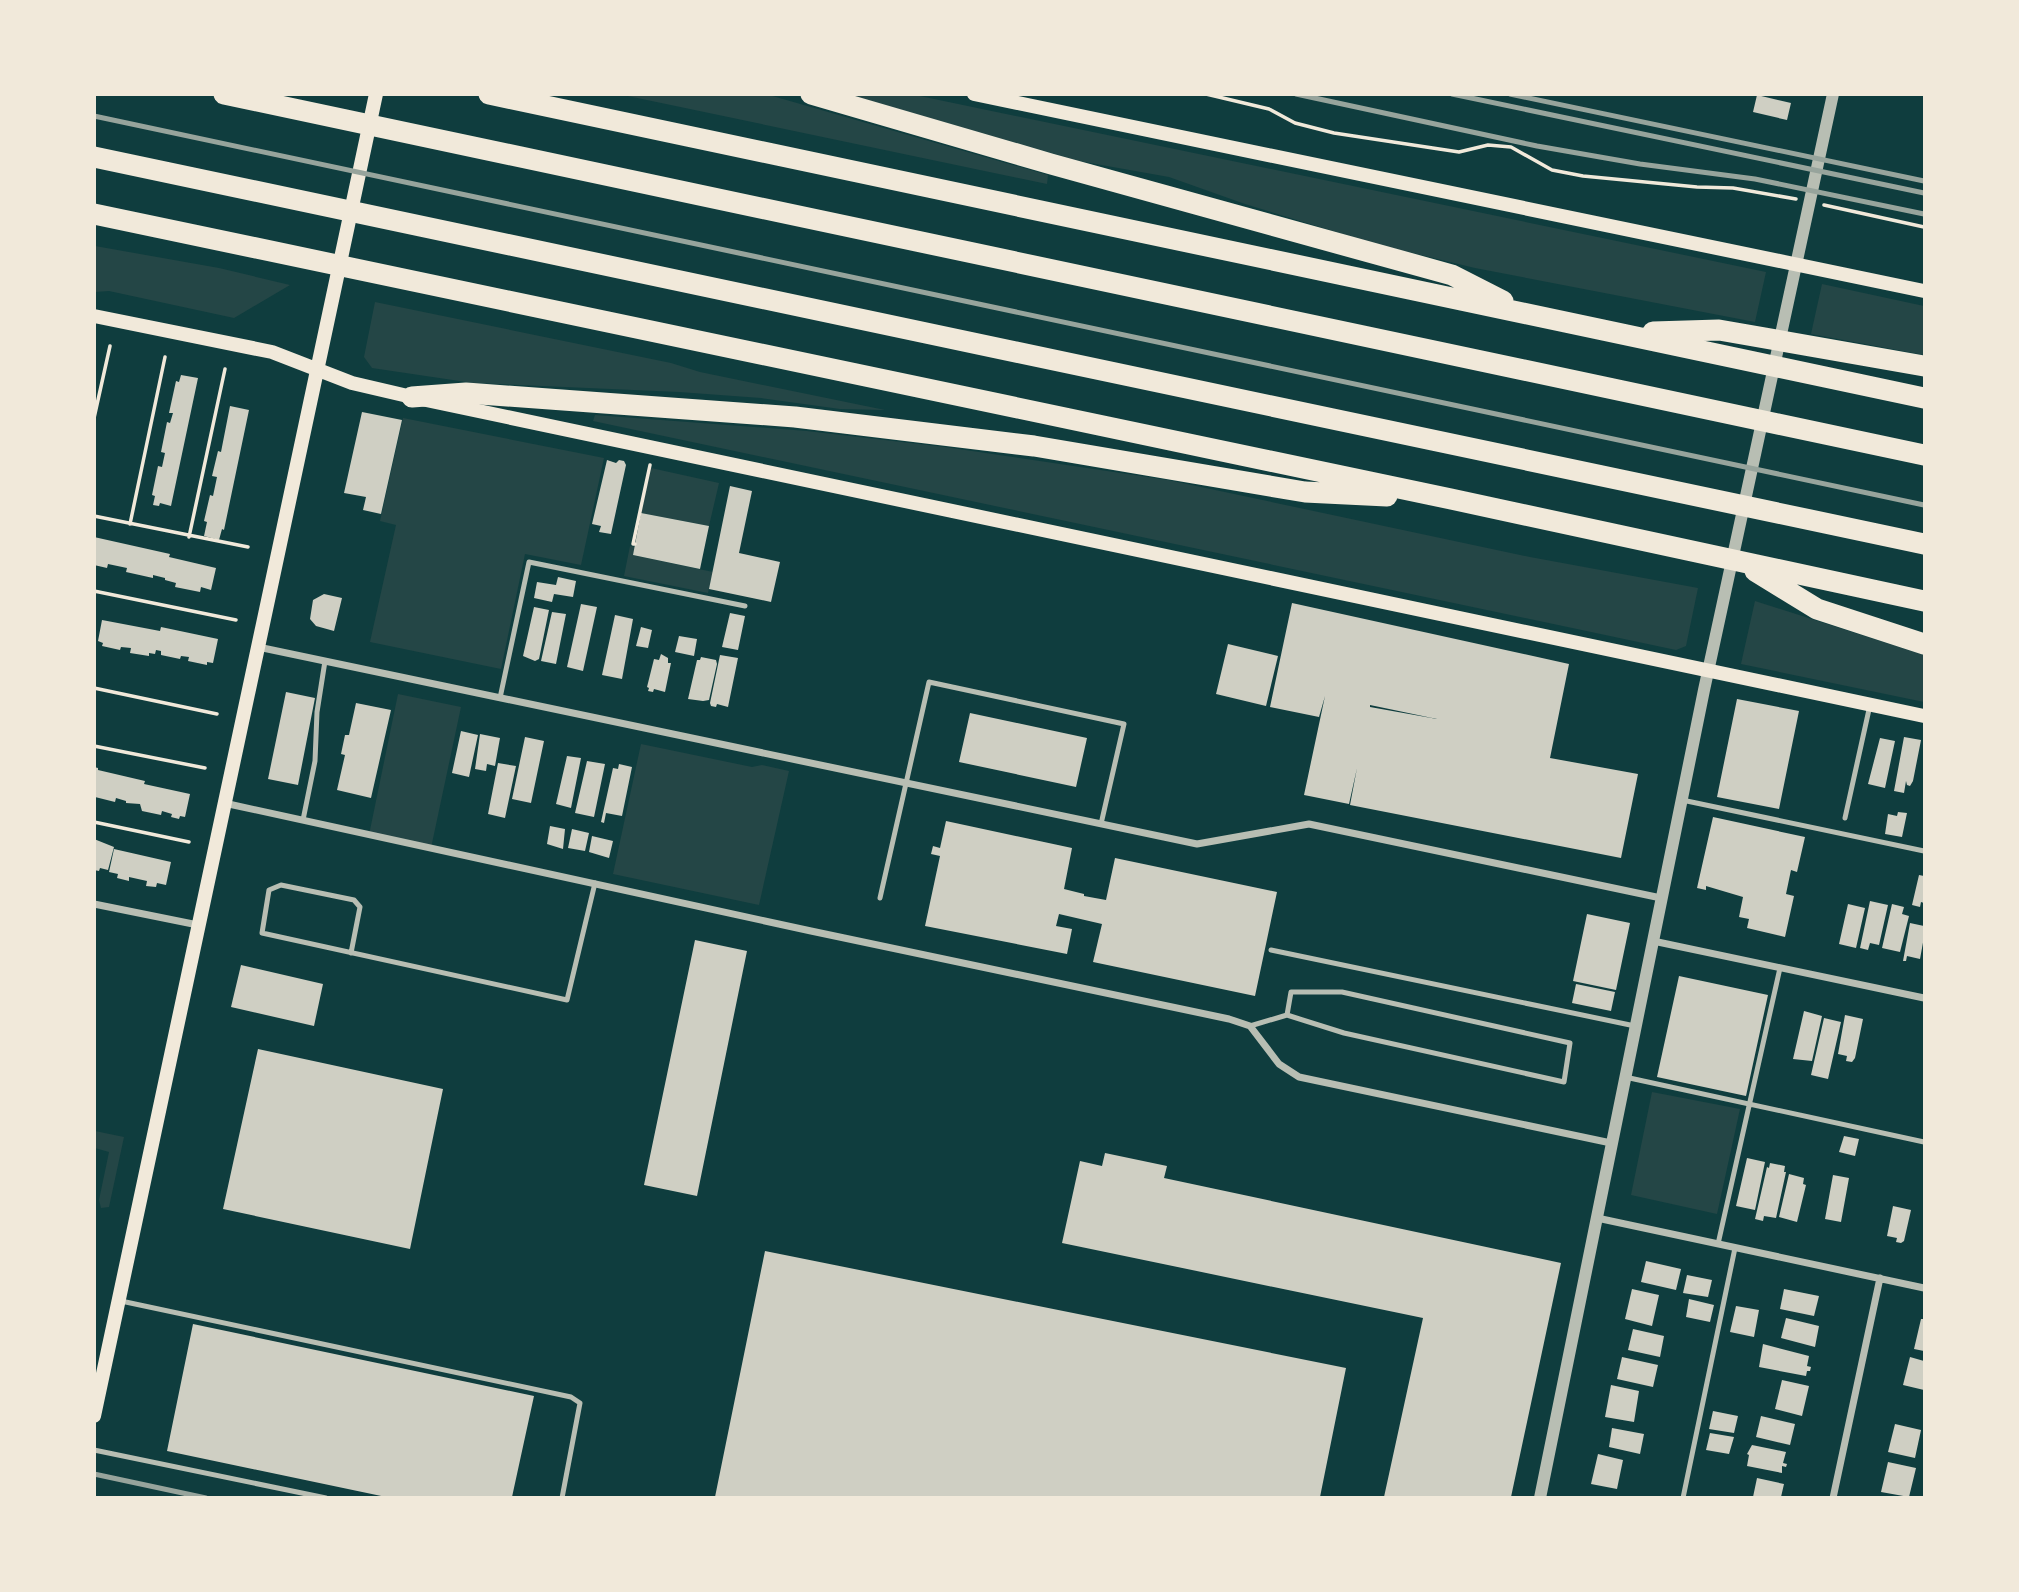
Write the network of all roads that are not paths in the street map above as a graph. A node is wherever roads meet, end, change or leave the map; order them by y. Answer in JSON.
{"nodes":[{"id":1,"x":223,"y":94,"type":"edge"},
{"id":2,"x":376,"y":94,"type":"edge"},
{"id":3,"x":489,"y":94,"type":"edge"},
{"id":4,"x":811,"y":94,"type":"edge"},
{"id":5,"x":974,"y":94,"type":"edge"},
{"id":6,"x":1833,"y":94,"type":"edge"},
{"id":7,"x":94,"y":157,"type":"edge"},
{"id":8,"x":94,"y":214,"type":"edge"},
{"id":9,"x":1796,"y":264,"type":"junction"},
{"id":10,"x":1924,"y":291,"type":"edge"},
{"id":11,"x":1530,"y":314,"type":"junction"},
{"id":12,"x":94,"y":316,"type":"edge"},
{"id":13,"x":1615,"y":332,"type":"junction"},
{"id":14,"x":1924,"y":366,"type":"edge"},
{"id":15,"x":316,"y":370,"type":"junction"},
{"id":16,"x":412,"y":397,"type":"junction"},
{"id":17,"x":1924,"y":398,"type":"edge"},
{"id":18,"x":1924,"y":455,"type":"edge"},
{"id":19,"x":1451,"y":499,"type":"junction"},
{"id":20,"x":1924,"y":544,"type":"edge"},
{"id":21,"x":1741,"y":563,"type":"junction"},
{"id":22,"x":1924,"y":601,"type":"edge"},
{"id":23,"x":745,"y":606,"type":"dead end"},
{"id":24,"x":1924,"y":644,"type":"edge"},
{"id":25,"x":257,"y":647,"type":"junction"},
{"id":26,"x":325,"y":661,"type":"junction"},
{"id":27,"x":1708,"y":671,"type":"junction"},
{"id":28,"x":500,"y":698,"type":"junction"},
{"id":29,"x":1870,"y":704,"type":"junction"},
{"id":30,"x":1924,"y":716,"type":"edge"},
{"id":31,"x":906,"y":782,"type":"junction"},
{"id":32,"x":1682,"y":800,"type":"junction"},
{"id":33,"x":224,"y":803,"type":"junction"},
{"id":34,"x":1845,"y":818,"type":"dead end"},
{"id":35,"x":303,"y":820,"type":"junction"},
{"id":36,"x":1101,"y":824,"type":"junction"},
{"id":37,"x":1924,"y":851,"type":"edge"},
{"id":38,"x":595,"y":883,"type":"junction"},
{"id":39,"x":880,"y":898,"type":"dead end"},
{"id":40,"x":1661,"y":898,"type":"junction"},
{"id":41,"x":94,"y":904,"type":"edge"},
{"id":42,"x":198,"y":925,"type":"junction"},
{"id":43,"x":1653,"y":941,"type":"junction"},
{"id":44,"x":1271,"y":950,"type":"dead end"},
{"id":45,"x":351,"y":953,"type":"junction"},
{"id":46,"x":1780,"y":968,"type":"junction"},
{"id":47,"x":1924,"y":998,"type":"edge"},
{"id":48,"x":1287,"y":1016,"type":"junction"},
{"id":49,"x":1250,"y":1026,"type":"junction"},
{"id":50,"x":1635,"y":1026,"type":"junction"},
{"id":51,"x":1625,"y":1077,"type":"junction"},
{"id":52,"x":1750,"y":1104,"type":"junction"},
{"id":53,"x":1924,"y":1142,"type":"edge"},
{"id":54,"x":1611,"y":1143,"type":"junction"},
{"id":55,"x":1596,"y":1218,"type":"junction"},
{"id":56,"x":1718,"y":1244,"type":"junction"},
{"id":57,"x":1735,"y":1248,"type":"junction"},
{"id":58,"x":1880,"y":1278,"type":"junction"},
{"id":59,"x":1924,"y":1288,"type":"edge"},
{"id":60,"x":118,"y":1301,"type":"junction"},
{"id":61,"x":94,"y":1416,"type":"edge"},
{"id":62,"x":94,"y":1450,"type":"edge"},
{"id":63,"x":326,"y":1497,"type":"edge"},
{"id":64,"x":562,"y":1497,"type":"edge"},
{"id":65,"x":1540,"y":1497,"type":"edge"},
{"id":66,"x":1683,"y":1497,"type":"edge"},
{"id":67,"x":1833,"y":1497,"type":"edge"}],
"edges":[{"from":1,"to":18,"type":"highway"},
{"from":2,"to":15,"type":"main road"},
{"from":3,"to":11,"type":"highway"},
{"from":4,"to":11,"type":"highway"},
{"from":5,"to":9,"type":"main road"},
{"from":6,"to":9,"type":"street"},
{"from":7,"to":20,"type":"highway"},
{"from":8,"to":19,"type":"highway"},
{"from":9,"to":10,"type":"main road"},
{"from":9,"to":27,"type":"street"},
{"from":11,"to":13,"type":"highway"},
{"from":12,"to":15,"type":"main road"},
{"from":13,"to":14,"type":"highway"},
{"from":13,"to":17,"type":"highway"},
{"from":15,"to":16,"type":"main road"},
{"from":15,"to":25,"type":"main road"},
{"from":16,"to":19,"type":"highway"},
{"from":16,"to":27,"type":"main road"},
{"from":19,"to":21,"type":"highway"},
{"from":21,"to":22,"type":"highway"},
{"from":21,"to":24,"type":"highway"},
{"from":23,"to":28,"type":"lane"},
{"from":25,"to":26,"type":"street"},
{"from":25,"to":33,"type":"main road"},
{"from":26,"to":28,"type":"street"},
{"from":26,"to":35,"type":"lane"},
{"from":27,"to":29,"type":"main road"},
{"from":27,"to":32,"type":"street"},
{"from":28,"to":31,"type":"street"},
{"from":29,"to":30,"type":"main road"},
{"from":29,"to":34,"type":"lane"},
{"from":31,"to":36,"type":"street"},
{"from":31,"to":36,"type":"lane"},
{"from":31,"to":39,"type":"lane"},
{"from":32,"to":37,"type":"lane"},
{"from":32,"to":40,"type":"street"},
{"from":33,"to":35,"type":"street"},
{"from":33,"to":42,"type":"main road"},
{"from":35,"to":38,"type":"street"},
{"from":36,"to":40,"type":"street"},
{"from":38,"to":45,"type":"lane"},
{"from":38,"to":49,"type":"street"},
{"from":40,"to":43,"type":"street"},
{"from":41,"to":42,"type":"street"},
{"from":42,"to":60,"type":"main road"},
{"from":43,"to":46,"type":"street"},
{"from":43,"to":50,"type":"street"},
{"from":44,"to":50,"type":"lane"},
{"from":45,"to":45,"type":"lane"},
{"from":46,"to":47,"type":"street"},
{"from":46,"to":52,"type":"lane"},
{"from":48,"to":48,"type":"lane"},
{"from":48,"to":49,"type":"lane"},
{"from":49,"to":54,"type":"street"},
{"from":50,"to":51,"type":"street"},
{"from":51,"to":52,"type":"lane"},
{"from":51,"to":54,"type":"street"},
{"from":52,"to":53,"type":"lane"},
{"from":52,"to":56,"type":"lane"},
{"from":54,"to":55,"type":"street"},
{"from":55,"to":56,"type":"street"},
{"from":55,"to":65,"type":"street"},
{"from":56,"to":57,"type":"street"},
{"from":57,"to":58,"type":"street"},
{"from":57,"to":66,"type":"lane"},
{"from":58,"to":59,"type":"street"},
{"from":58,"to":67,"type":"street"},
{"from":60,"to":61,"type":"main road"},
{"from":60,"to":64,"type":"lane"},
{"from":62,"to":63,"type":"lane"}]}
